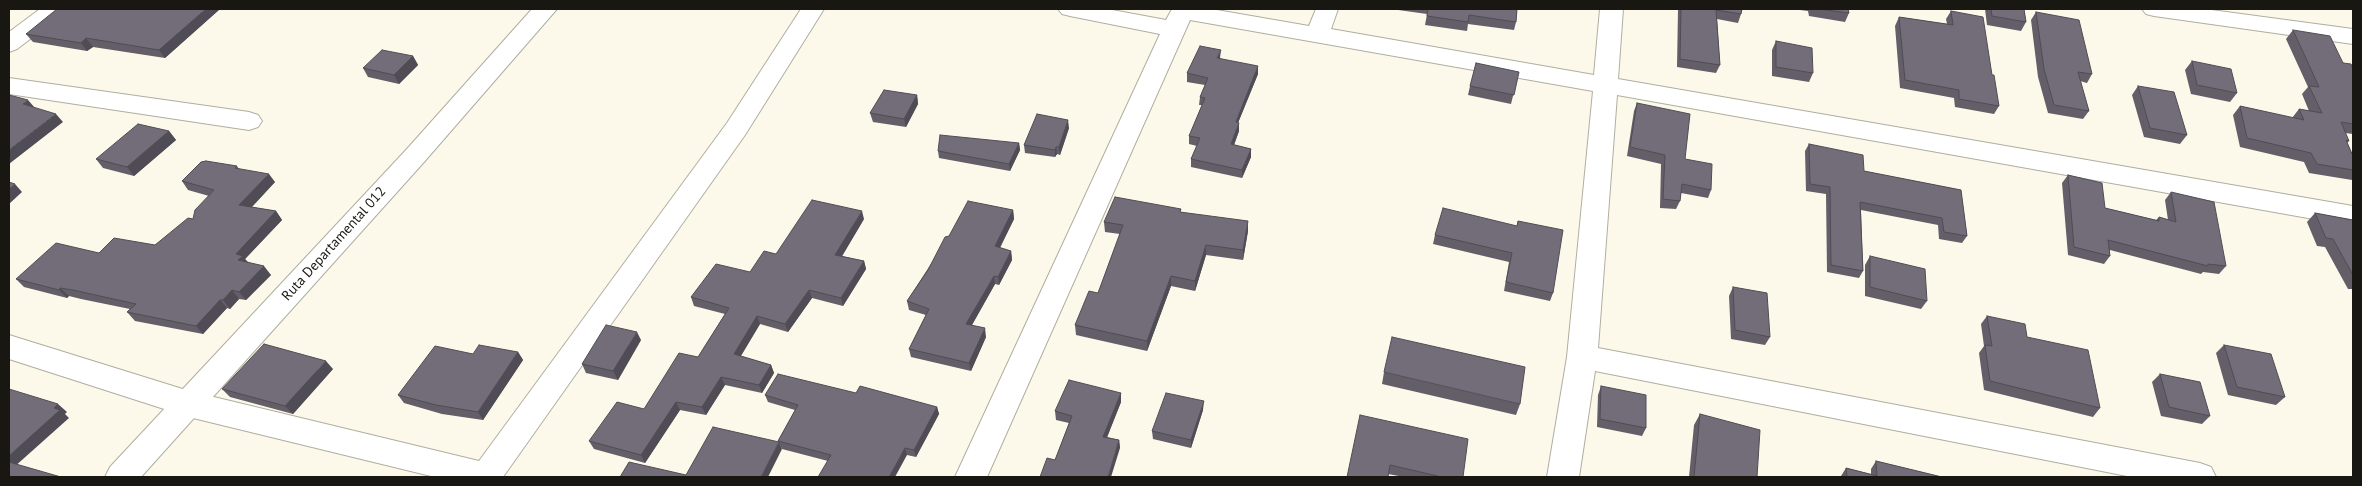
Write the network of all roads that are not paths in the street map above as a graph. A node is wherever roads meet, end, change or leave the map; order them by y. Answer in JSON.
{"nodes":[{"id":1,"x":55,"y":9,"type":"edge"},
{"id":2,"x":545,"y":9,"type":"edge"},
{"id":3,"x":812,"y":9,"type":"edge"},
{"id":4,"x":1070,"y":9,"type":"edge"},
{"id":5,"x":1327,"y":9,"type":"edge"},
{"id":6,"x":1612,"y":9,"type":"edge"},
{"id":7,"x":2154,"y":9,"type":"edge"},
{"id":8,"x":1180,"y":16,"type":"edge"},
{"id":9,"x":1317,"y":34,"type":"junction"},
{"id":10,"x":2353,"y":37,"type":"edge"},
{"id":11,"x":9,"y":44,"type":"edge"},
{"id":12,"x":1606,"y":84,"type":"junction"},
{"id":13,"x":9,"y":86,"type":"edge"},
{"id":14,"x":249,"y":122,"type":"dead end"},
{"id":15,"x":2353,"y":216,"type":"edge"},
{"id":16,"x":9,"y":348,"type":"edge"},
{"id":17,"x":1582,"y":357,"type":"junction"},
{"id":18,"x":189,"y":404,"type":"junction"},
{"id":19,"x":2166,"y":474,"type":"edge"},
{"id":20,"x":122,"y":477,"type":"edge"},
{"id":21,"x":485,"y":477,"type":"edge"},
{"id":22,"x":971,"y":477,"type":"edge"},
{"id":23,"x":1563,"y":477,"type":"edge"},
{"id":24,"x":2200,"y":477,"type":"edge"}],
"edges":[{"from":1,"to":11,"type":"street"},
{"from":2,"to":18,"type":"street","name":"Ruta Departamental 012"},
{"from":3,"to":21,"type":"street"},
{"from":4,"to":8,"type":"street"},
{"from":5,"to":9,"type":"street"},
{"from":6,"to":12,"type":"street"},
{"from":7,"to":10,"type":"street"},
{"from":8,"to":9,"type":"street"},
{"from":8,"to":22,"type":"street"},
{"from":9,"to":12,"type":"street"},
{"from":12,"to":15,"type":"street"},
{"from":12,"to":17,"type":"street"},
{"from":13,"to":14,"type":"street"},
{"from":16,"to":18,"type":"street"},
{"from":17,"to":19,"type":"street"},
{"from":17,"to":23,"type":"street"},
{"from":18,"to":20,"type":"street","name":"Ruta Departamental 012"},
{"from":18,"to":21,"type":"street"},
{"from":19,"to":24,"type":"street"}]}
